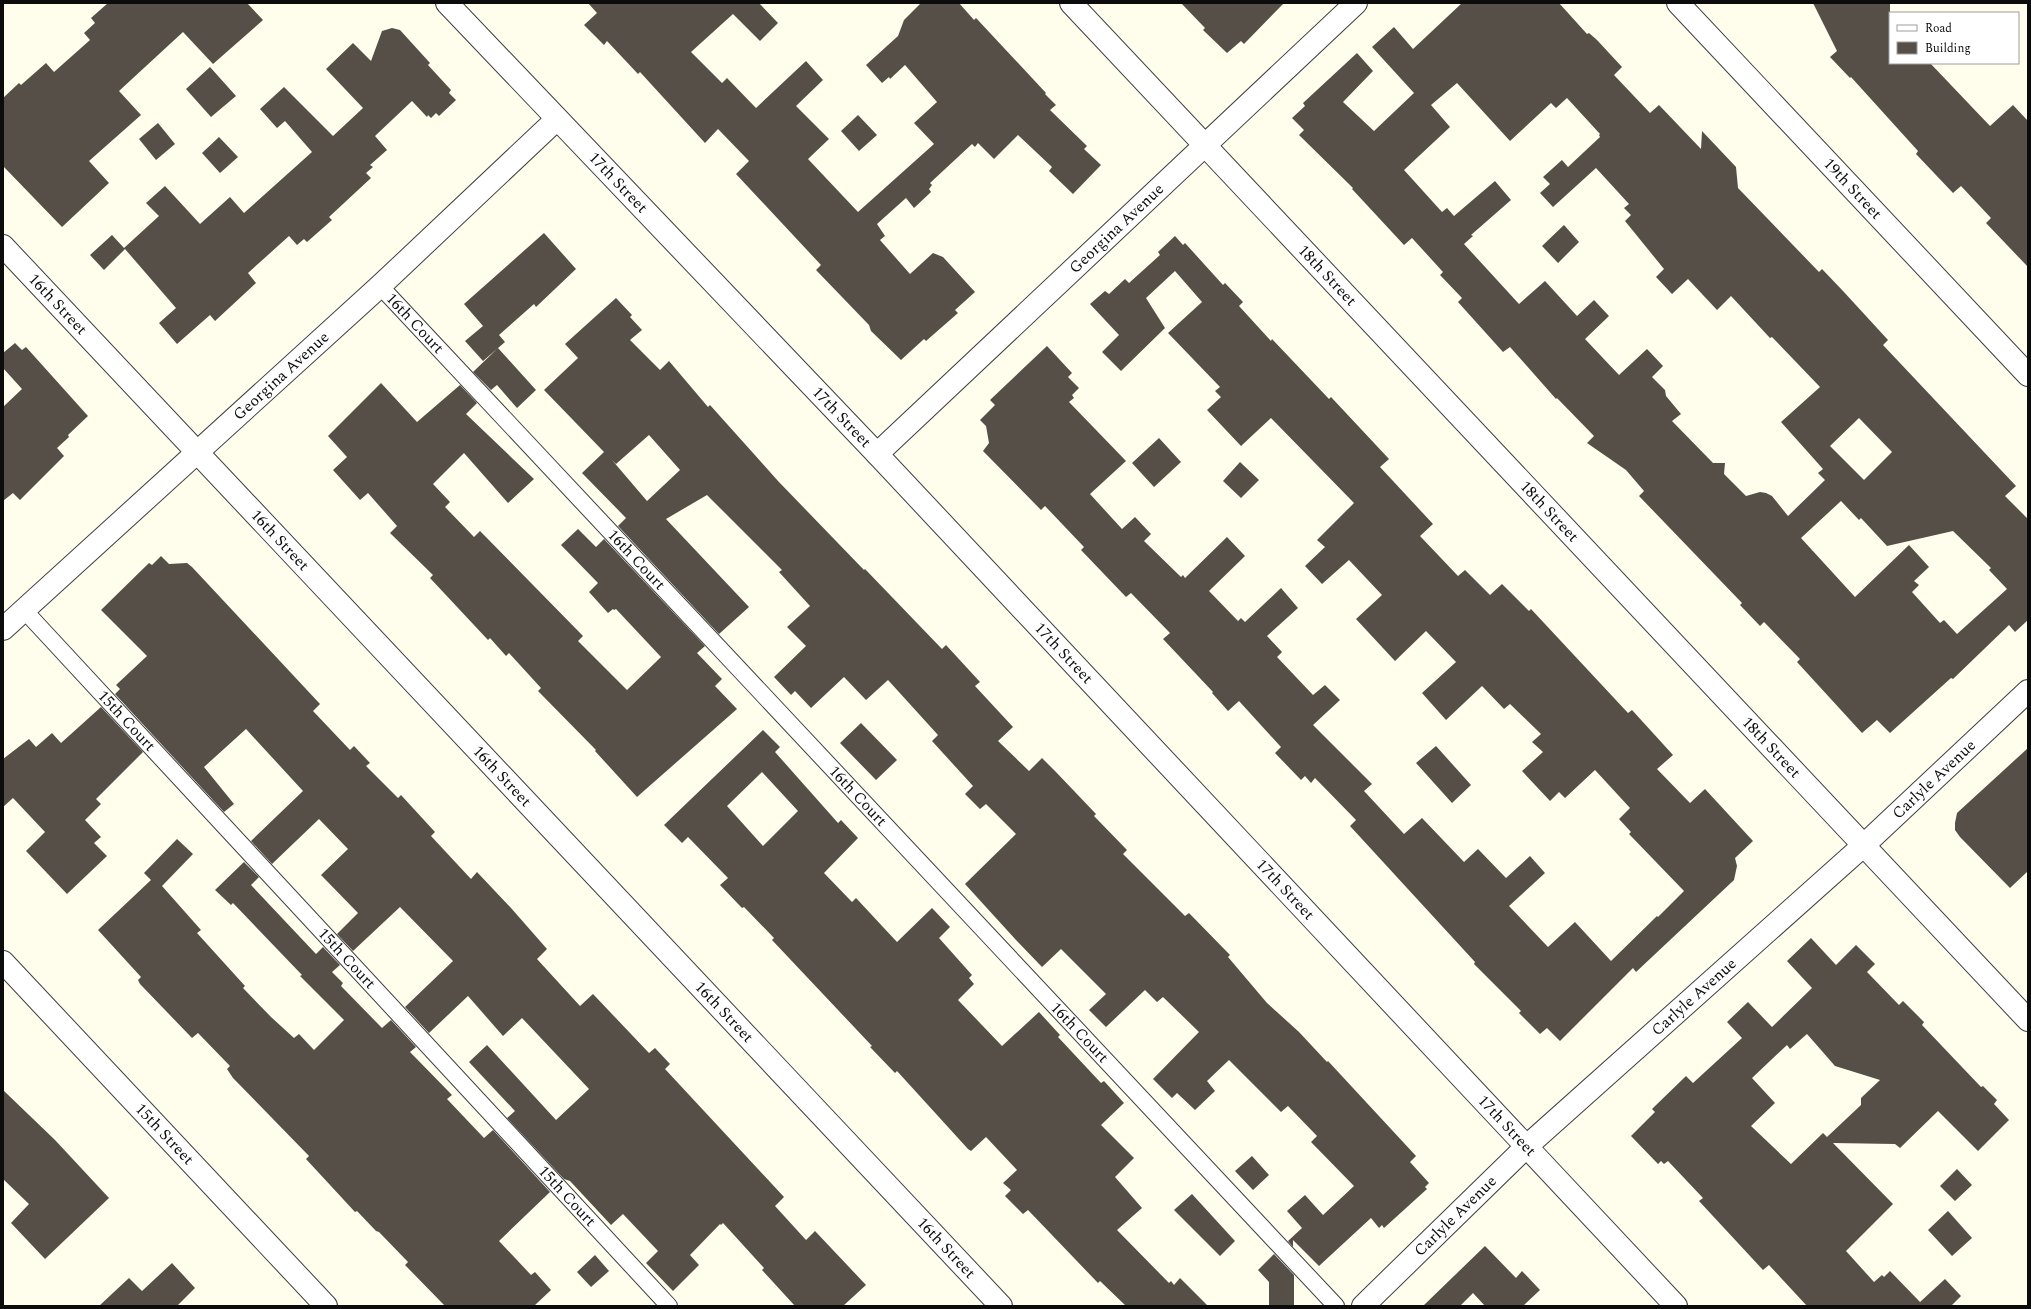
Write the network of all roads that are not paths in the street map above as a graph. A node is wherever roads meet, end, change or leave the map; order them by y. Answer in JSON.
{"nodes":[{"id":1,"x":447,"y":3,"type":"edge"},
{"id":2,"x":1071,"y":3,"type":"edge"},
{"id":3,"x":1356,"y":3,"type":"edge"},
{"id":4,"x":1678,"y":3,"type":"edge"},
{"id":5,"x":557,"y":119,"type":"junction"},
{"id":6,"x":1205,"y":146,"type":"junction"},
{"id":7,"x":3,"y":246,"type":"edge"},
{"id":8,"x":380,"y":286,"type":"junction"},
{"id":9,"x":2028,"y":375,"type":"edge"},
{"id":10,"x":197,"y":453,"type":"junction"},
{"id":11,"x":877,"y":454,"type":"junction"},
{"id":12,"x":24,"y":610,"type":"junction"},
{"id":13,"x":3,"y":629,"type":"edge"},
{"id":14,"x":2028,"y":690,"type":"edge"},
{"id":15,"x":1864,"y":845,"type":"junction"},
{"id":16,"x":3,"y":962,"type":"edge"},
{"id":17,"x":2028,"y":1020,"type":"edge"},
{"id":18,"x":1527,"y":1146,"type":"junction"},
{"id":19,"x":326,"y":1306,"type":"edge"},
{"id":20,"x":669,"y":1306,"type":"edge"},
{"id":21,"x":1001,"y":1306,"type":"edge"},
{"id":22,"x":1336,"y":1306,"type":"edge"},
{"id":23,"x":1363,"y":1306,"type":"edge"},
{"id":24,"x":1676,"y":1306,"type":"edge"}],
"edges":[{"from":1,"to":5,"type":"street","name":"17th Street"},
{"from":2,"to":6,"type":"street","name":"18th Street"},
{"from":3,"to":6,"type":"street","name":"Georgina Avenue"},
{"from":4,"to":9,"type":"street","name":"19th Street"},
{"from":5,"to":8,"type":"street","name":"Georgina Avenue"},
{"from":5,"to":11,"type":"street","name":"17th Street"},
{"from":6,"to":11,"type":"street","name":"Georgina Avenue"},
{"from":6,"to":15,"type":"street","name":"18th Street"},
{"from":7,"to":10,"type":"street","name":"16th Street"},
{"from":8,"to":10,"type":"street","name":"Georgina Avenue"},
{"from":8,"to":22,"type":"lane","name":"16th Court"},
{"from":10,"to":12,"type":"street","name":"Georgina Avenue"},
{"from":10,"to":21,"type":"street","name":"16th Street"},
{"from":11,"to":18,"type":"street","name":"17th Street"},
{"from":12,"to":13,"type":"street","name":"Georgina Avenue"},
{"from":12,"to":20,"type":"lane","name":"15th Court"},
{"from":14,"to":15,"type":"street","name":"Carlyle Avenue"},
{"from":15,"to":17,"type":"street","name":"18th Street"},
{"from":15,"to":18,"type":"street","name":"Carlyle Avenue"},
{"from":16,"to":19,"type":"street","name":"15th Street"},
{"from":18,"to":23,"type":"street","name":"Carlyle Avenue"},
{"from":18,"to":24,"type":"street","name":"17th Street"}]}
